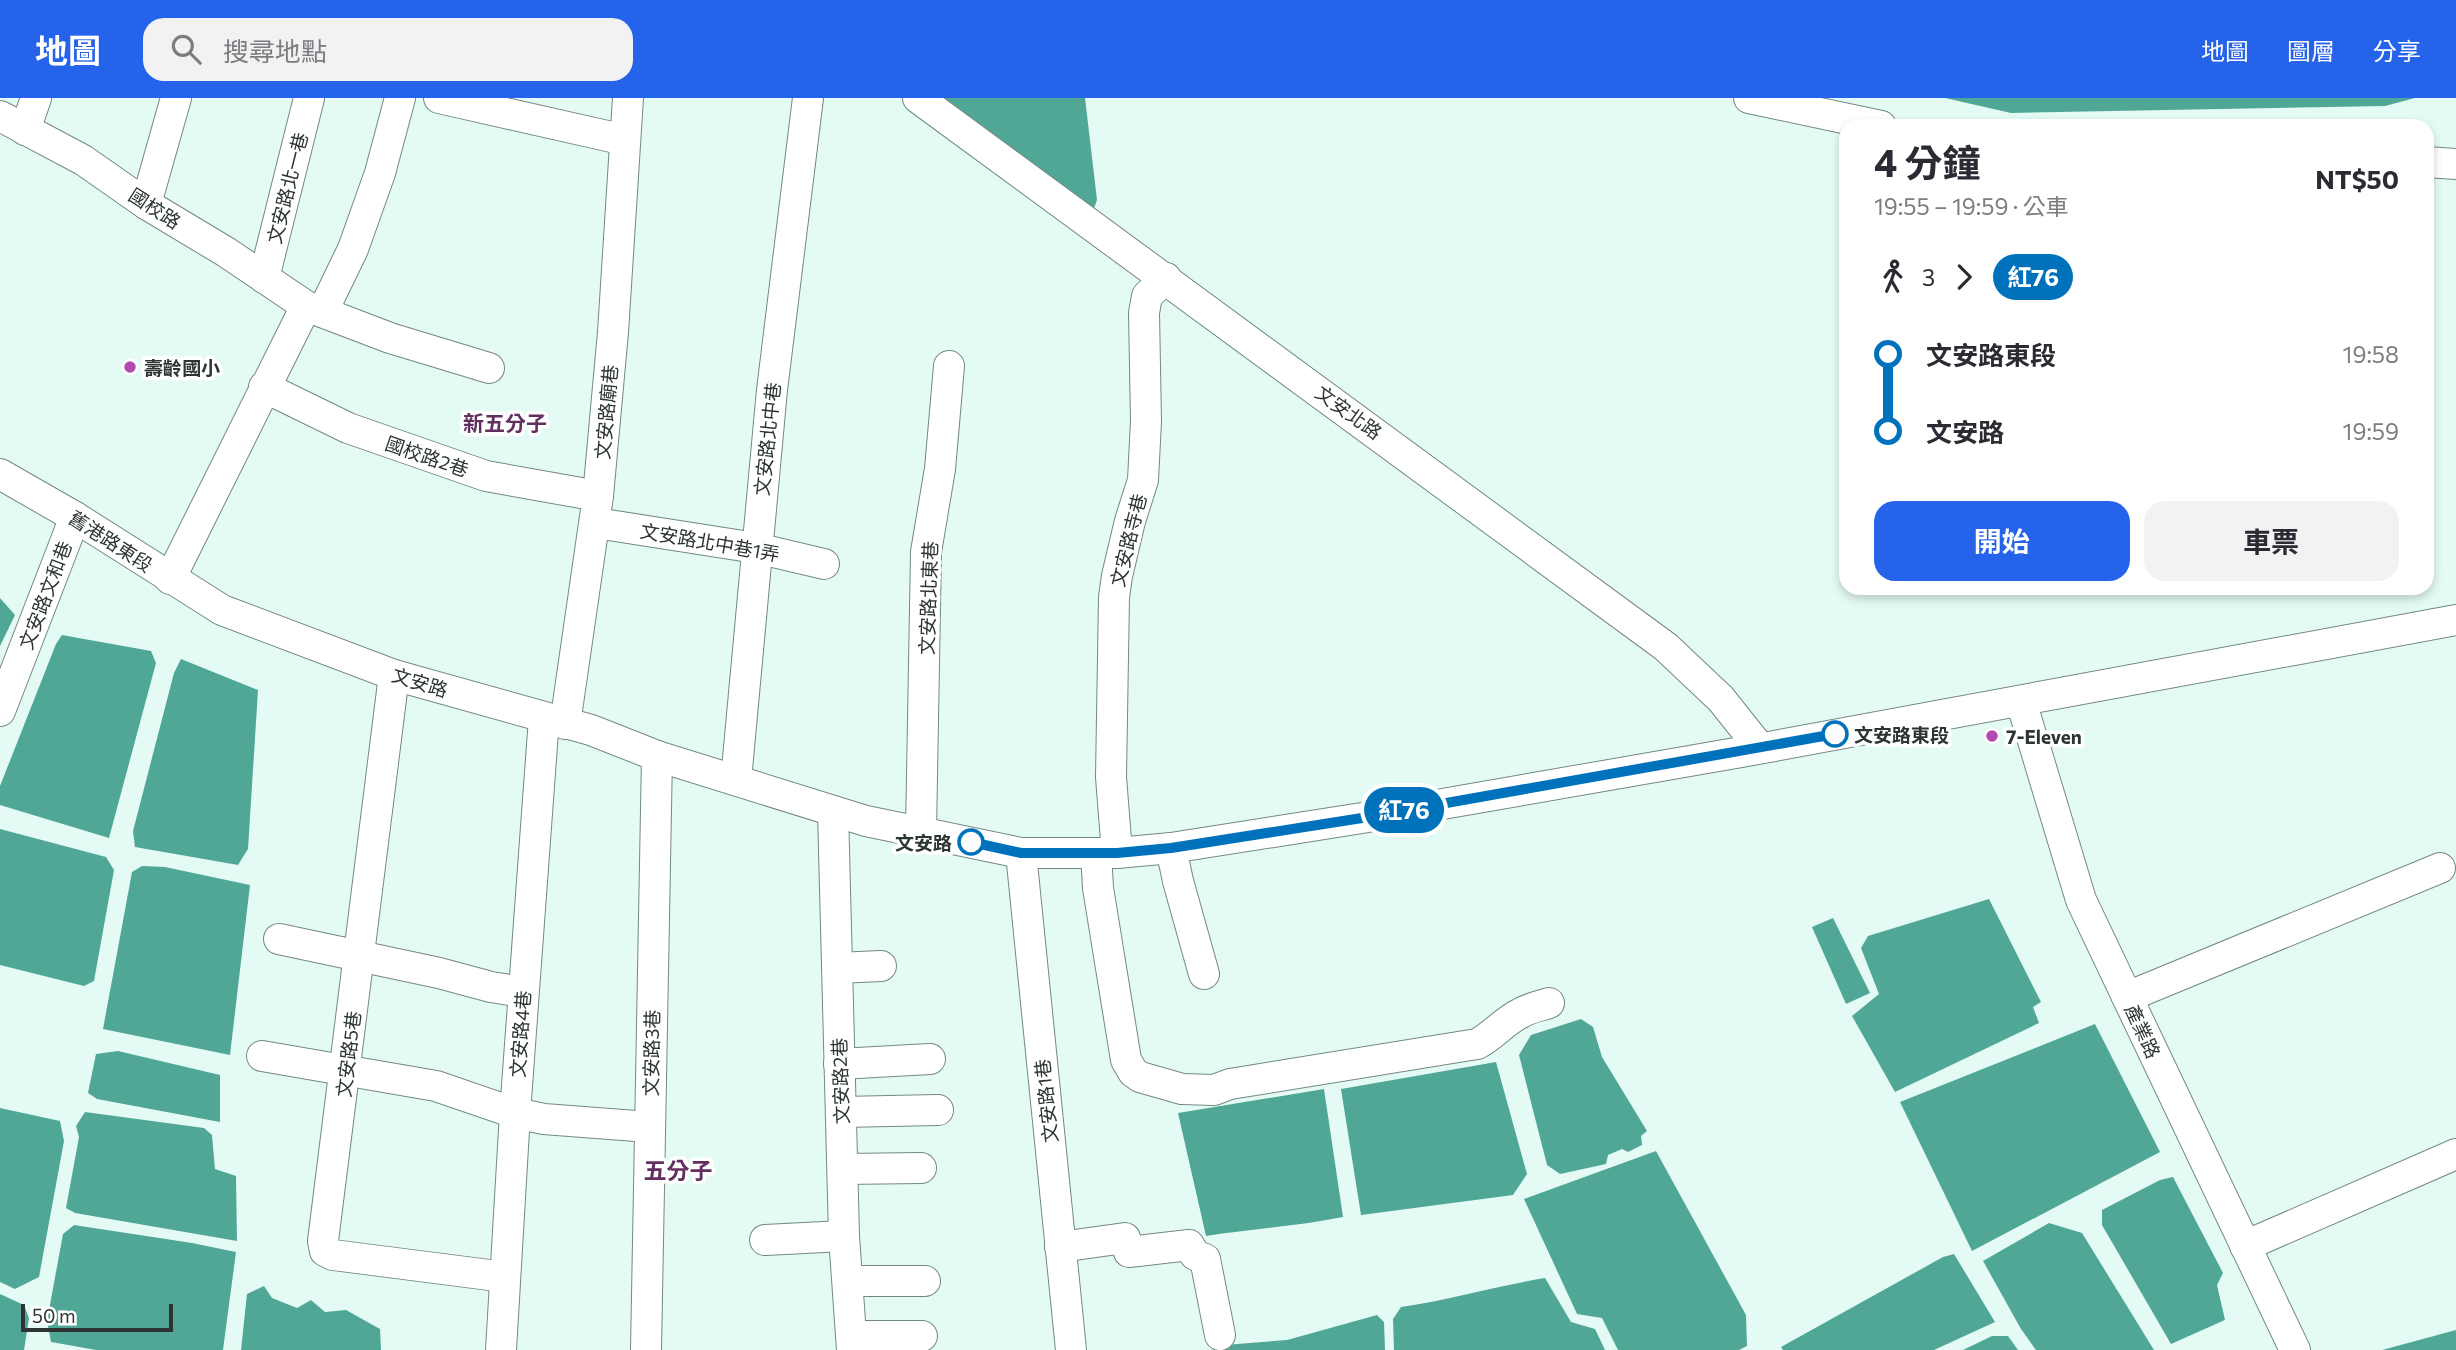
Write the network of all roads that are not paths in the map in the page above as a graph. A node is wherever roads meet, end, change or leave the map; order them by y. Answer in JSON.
{"nodes":[{"id":1,"x":36,"y":98,"type":"edge"},
{"id":2,"x":176,"y":98,"type":"edge"},
{"id":3,"x":310,"y":98,"type":"edge"},
{"id":4,"x":400,"y":98,"type":"edge"},
{"id":5,"x":439,"y":98,"type":"edge"},
{"id":6,"x":628,"y":98,"type":"edge"},
{"id":7,"x":808,"y":98,"type":"edge"},
{"id":8,"x":918,"y":98,"type":"edge"},
{"id":9,"x":1749,"y":98,"type":"edge"},
{"id":10,"x":1848,"y":119,"type":"edge"},
{"id":11,"x":13,"y":123,"type":"edge"},
{"id":12,"x":625,"y":140,"type":"junction"},
{"id":13,"x":2434,"y":163,"type":"edge"},
{"id":14,"x":2456,"y":164,"type":"edge"},
{"id":15,"x":146,"y":204,"type":"junction"},
{"id":16,"x":264,"y":278,"type":"junction"},
{"id":17,"x":1166,"y":278,"type":"junction"},
{"id":18,"x":315,"y":308,"type":"junction"},
{"id":19,"x":949,"y":366,"type":"dead end"},
{"id":20,"x":489,"y":368,"type":"dead end"},
{"id":21,"x":264,"y":387,"type":"junction"},
{"id":22,"x":0,"y":474,"type":"edge"},
{"id":23,"x":597,"y":510,"type":"junction"},
{"id":24,"x":75,"y":517,"type":"junction"},
{"id":25,"x":756,"y":548,"type":"junction"},
{"id":26,"x":824,"y":564,"type":"dead end"},
{"id":27,"x":170,"y":579,"type":"junction"},
{"id":28,"x":222,"y":610,"type":"joint"},
{"id":29,"x":2456,"y":620,"type":"edge"},
{"id":30,"x":394,"y":676,"type":"junction"},
{"id":31,"x":2021,"y":701,"type":"junction"},
{"id":32,"x":0,"y":711,"type":"edge"},
{"id":33,"x":554,"y":721,"type":"junction"},
{"id":34,"x":1760,"y":748,"type":"junction"},
{"id":35,"x":657,"y":756,"type":"junction"},
{"id":36,"x":736,"y":780,"type":"junction"},
{"id":37,"x":833,"y":811,"type":"junction"},
{"id":38,"x":921,"y":832,"type":"junction"},
{"id":39,"x":1171,"y":848,"type":"junction"},
{"id":40,"x":1021,"y":853,"type":"junction"},
{"id":41,"x":1106,"y":853,"type":"junction"},
{"id":42,"x":2440,"y":868,"type":"dead end"},
{"id":43,"x":279,"y":939,"type":"dead end"},
{"id":44,"x":360,"y":956,"type":"junction"},
{"id":45,"x":881,"y":966,"type":"dead end"},
{"id":46,"x":837,"y":968,"type":"junction"},
{"id":47,"x":1204,"y":974,"type":"dead end"},
{"id":48,"x":523,"y":992,"type":"junction"},
{"id":49,"x":2127,"y":997,"type":"junction"},
{"id":50,"x":1549,"y":1003,"type":"dead end"},
{"id":51,"x":262,"y":1056,"type":"dead end"},
{"id":52,"x":930,"y":1059,"type":"dead end"},
{"id":53,"x":839,"y":1064,"type":"junction"},
{"id":54,"x":346,"y":1069,"type":"junction"},
{"id":55,"x":938,"y":1110,"type":"dead end"},
{"id":56,"x":841,"y":1112,"type":"junction"},
{"id":57,"x":514,"y":1113,"type":"junction"},
{"id":58,"x":649,"y":1127,"type":"junction"},
{"id":59,"x":2456,"y":1154,"type":"edge"},
{"id":60,"x":922,"y":1168,"type":"dead end"},
{"id":61,"x":843,"y":1169,"type":"junction"},
{"id":62,"x":844,"y":1236,"type":"junction"},
{"id":63,"x":765,"y":1240,"type":"dead end"},
{"id":64,"x":2245,"y":1246,"type":"junction"},
{"id":65,"x":1060,"y":1247,"type":"junction"},
{"id":66,"x":505,"y":1277,"type":"junction"},
{"id":67,"x":848,"y":1281,"type":"junction"},
{"id":68,"x":925,"y":1281,"type":"dead end"},
{"id":69,"x":1220,"y":1335,"type":"dead end"},
{"id":70,"x":922,"y":1336,"type":"dead end"},
{"id":71,"x":852,"y":1343,"type":"edge"},
{"id":72,"x":501,"y":1350,"type":"edge"},
{"id":73,"x":646,"y":1350,"type":"edge"},
{"id":74,"x":1071,"y":1350,"type":"edge"},
{"id":75,"x":2295,"y":1350,"type":"edge"}],
"edges":[{"from":1,"to":11,"type":"street"},
{"from":2,"to":15,"type":"street"},
{"from":3,"to":16,"type":"street","name":"文安路北一巷"},
{"from":4,"to":18,"type":"street"},
{"from":5,"to":12,"type":"street"},
{"from":6,"to":12,"type":"street","name":"文安路廟巷"},
{"from":7,"to":25,"type":"street","name":"文安路北中巷"},
{"from":8,"to":17,"type":"street","name":"文安北路"},
{"from":9,"to":10,"type":"street"},
{"from":11,"to":15,"type":"street","name":"國校路"},
{"from":12,"to":23,"type":"street","name":"文安路廟巷"},
{"from":13,"to":14,"type":"street"},
{"from":15,"to":16,"type":"street","name":"國校路"},
{"from":16,"to":18,"type":"street","name":"國校路"},
{"from":17,"to":34,"type":"street","name":"文安北路"},
{"from":17,"to":41,"type":"street","name":"文安路寺巷"},
{"from":18,"to":20,"type":"street","name":"國校路"},
{"from":18,"to":21,"type":"street"},
{"from":19,"to":38,"type":"street","name":"文安路北東巷"},
{"from":21,"to":23,"type":"street","name":"國校路2巷"},
{"from":21,"to":27,"type":"street"},
{"from":22,"to":24,"type":"street","name":"舊港路東段"},
{"from":23,"to":25,"type":"street","name":"文安路北中巷1弄"},
{"from":23,"to":33,"type":"street","name":"文安路廟巷"},
{"from":24,"to":27,"type":"street","name":"舊港路東段"},
{"from":24,"to":32,"type":"street","name":"文安路文和巷"},
{"from":25,"to":26,"type":"street","name":"文安路北中巷1弄"},
{"from":25,"to":36,"type":"street","name":"文安路北中巷"},
{"from":27,"to":28,"type":"street","name":"舊港路東段"},
{"from":28,"to":30,"type":"street","name":"文安路"},
{"from":29,"to":31,"type":"street"},
{"from":30,"to":33,"type":"street","name":"文安路"},
{"from":30,"to":44,"type":"street","name":"文安路5巷"},
{"from":31,"to":34,"type":"street","name":"文安路"},
{"from":31,"to":49,"type":"street","name":"產業路"},
{"from":33,"to":35,"type":"street","name":"文安路"},
{"from":33,"to":48,"type":"street","name":"文安路4巷"},
{"from":34,"to":39,"type":"street","name":"文安路"},
{"from":35,"to":36,"type":"street","name":"文安路"},
{"from":35,"to":58,"type":"street","name":"文安路3巷"},
{"from":36,"to":37,"type":"street","name":"文安路"},
{"from":37,"to":38,"type":"street","name":"文安路"},
{"from":37,"to":46,"type":"street","name":"文安路2巷"},
{"from":38,"to":40,"type":"street","name":"文安路"},
{"from":39,"to":41,"type":"street","name":"文安路"},
{"from":39,"to":47,"type":"street"},
{"from":40,"to":41,"type":"street","name":"文安路"},
{"from":40,"to":65,"type":"street","name":"文安路1巷"},
{"from":41,"to":50,"type":"street","name":"文安路寺巷"},
{"from":42,"to":49,"type":"street"},
{"from":43,"to":44,"type":"street"},
{"from":44,"to":48,"type":"street"},
{"from":44,"to":54,"type":"street","name":"文安路5巷"},
{"from":45,"to":46,"type":"street"},
{"from":46,"to":53,"type":"street","name":"文安路2巷"},
{"from":48,"to":57,"type":"street","name":"文安路4巷"},
{"from":49,"to":64,"type":"street","name":"產業路"},
{"from":51,"to":54,"type":"street"},
{"from":52,"to":53,"type":"street"},
{"from":53,"to":56,"type":"street","name":"文安路2巷"},
{"from":54,"to":57,"type":"street"},
{"from":54,"to":66,"type":"street","name":"文安路5巷"},
{"from":55,"to":56,"type":"street"},
{"from":56,"to":61,"type":"street","name":"文安路2巷"},
{"from":57,"to":58,"type":"street"},
{"from":57,"to":66,"type":"street","name":"文安路4巷"},
{"from":58,"to":73,"type":"street","name":"文安路3巷"},
{"from":59,"to":64,"type":"street"},
{"from":60,"to":61,"type":"street"},
{"from":61,"to":62,"type":"street","name":"文安路2巷"},
{"from":62,"to":63,"type":"street"},
{"from":62,"to":67,"type":"street","name":"文安路2巷"},
{"from":64,"to":75,"type":"street","name":"產業路"},
{"from":65,"to":69,"type":"street"},
{"from":65,"to":74,"type":"street","name":"文安路1巷"},
{"from":66,"to":72,"type":"street","name":"文安路4巷"},
{"from":67,"to":68,"type":"street"},
{"from":67,"to":71,"type":"street","name":"文安路2巷"},
{"from":70,"to":71,"type":"street"}]}
